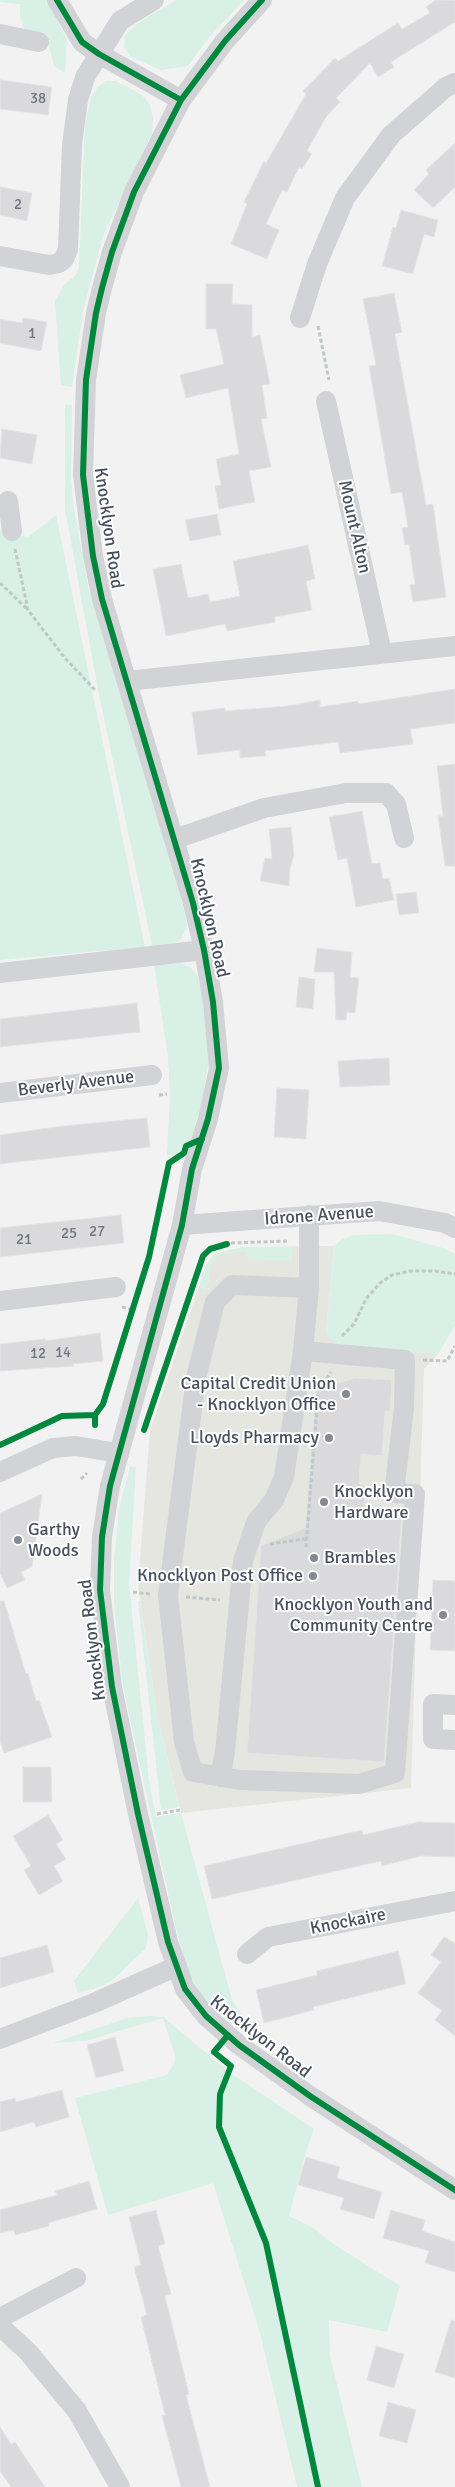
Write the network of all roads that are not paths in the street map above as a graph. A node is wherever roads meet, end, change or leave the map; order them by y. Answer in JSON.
{"nodes":[{"id":1,"x":57,"y":0,"type":"edge"},
{"id":2,"x":262,"y":0,"type":"edge"},
{"id":3,"x":146,"y":2,"type":"edge"},
{"id":4,"x":0,"y":34,"type":"edge"},
{"id":5,"x":39,"y":42,"type":"dead end"},
{"id":6,"x":99,"y":54,"type":"junction"},
{"id":7,"x":455,"y":83,"type":"edge"},
{"id":8,"x":181,"y":100,"type":"junction"},
{"id":9,"x":0,"y":256,"type":"edge"},
{"id":10,"x":308,"y":318,"type":"road end"},
{"id":11,"x":326,"y":401,"type":"dead end"},
{"id":12,"x":10,"y":502,"type":"edge"},
{"id":13,"x":12,"y":531,"type":"road end"},
{"id":14,"x":455,"y":646,"type":"edge"},
{"id":15,"x":382,"y":653,"type":"junction"},
{"id":16,"x":127,"y":681,"type":"junction"},
{"id":17,"x":404,"y":838,"type":"dead end"},
{"id":18,"x":175,"y":839,"type":"junction"},
{"id":19,"x":204,"y":950,"type":"junction"},
{"id":20,"x":0,"y":973,"type":"edge"},
{"id":21,"x":152,"y":1075,"type":"dead end"},
{"id":22,"x":0,"y":1093,"type":"edge"},
{"id":23,"x":309,"y":1215,"type":"junction"},
{"id":24,"x":182,"y":1225,"type":"junction"},
{"id":25,"x":455,"y":1228,"type":"edge"},
{"id":26,"x":309,"y":1288,"type":"junction"},
{"id":27,"x":117,"y":1296,"type":"road end"},
{"id":28,"x":0,"y":1301,"type":"edge"},
{"id":29,"x":303,"y":1351,"type":"junction"},
{"id":30,"x":118,"y":1453,"type":"junction"},
{"id":31,"x":0,"y":1472,"type":"edge"},
{"id":32,"x":455,"y":1705,"type":"edge"},
{"id":33,"x":455,"y":1740,"type":"edge"},
{"id":34,"x":220,"y":1777,"type":"junction"},
{"id":35,"x":455,"y":1901,"type":"edge"},
{"id":36,"x":247,"y":1954,"type":"dead end"},
{"id":37,"x":175,"y":1967,"type":"junction"},
{"id":38,"x":0,"y":2039,"type":"edge"},
{"id":39,"x":455,"y":2190,"type":"edge"},
{"id":40,"x":76,"y":2278,"type":"dead end"},
{"id":41,"x":0,"y":2318,"type":"edge"},
{"id":42,"x":0,"y":2326,"type":"edge"},
{"id":43,"x":120,"y":2487,"type":"edge"}],
"edges":[{"from":1,"to":6,"type":"street"},
{"from":2,"to":8,"type":"street","name":"Knocklyon Road"},
{"from":3,"to":6,"type":"street"},
{"from":4,"to":5,"type":"street"},
{"from":6,"to":8,"type":"street"},
{"from":6,"to":9,"type":"street"},
{"from":7,"to":10,"type":"street"},
{"from":8,"to":16,"type":"street","name":"Knocklyon Road"},
{"from":11,"to":15,"type":"street","name":"Mount Alton"},
{"from":12,"to":13,"type":"street"},
{"from":14,"to":15,"type":"street"},
{"from":15,"to":16,"type":"street"},
{"from":16,"to":18,"type":"street","name":"Knocklyon Road"},
{"from":17,"to":18,"type":"street"},
{"from":18,"to":19,"type":"street","name":"Knocklyon Road"},
{"from":19,"to":20,"type":"street"},
{"from":19,"to":24,"type":"street","name":"Knocklyon Road"},
{"from":21,"to":22,"type":"street","name":"Beverly Avenue"},
{"from":23,"to":24,"type":"street","name":"Idrone Avenue"},
{"from":23,"to":25,"type":"street","name":"Idrone Avenue"},
{"from":23,"to":26,"type":"street"},
{"from":24,"to":30,"type":"street","name":"Knocklyon Road"},
{"from":26,"to":29,"type":"street"},
{"from":26,"to":34,"type":"street"},
{"from":27,"to":28,"type":"street"},
{"from":29,"to":34,"type":"street"},
{"from":29,"to":34,"type":"street"},
{"from":30,"to":31,"type":"street"},
{"from":30,"to":37,"type":"street","name":"Knocklyon Road"},
{"from":32,"to":33,"type":"street"},
{"from":35,"to":36,"type":"street","name":"Knockaire"},
{"from":37,"to":38,"type":"street"},
{"from":37,"to":39,"type":"street","name":"Knocklyon Road"},
{"from":40,"to":41,"type":"street"},
{"from":42,"to":43,"type":"street"}]}
